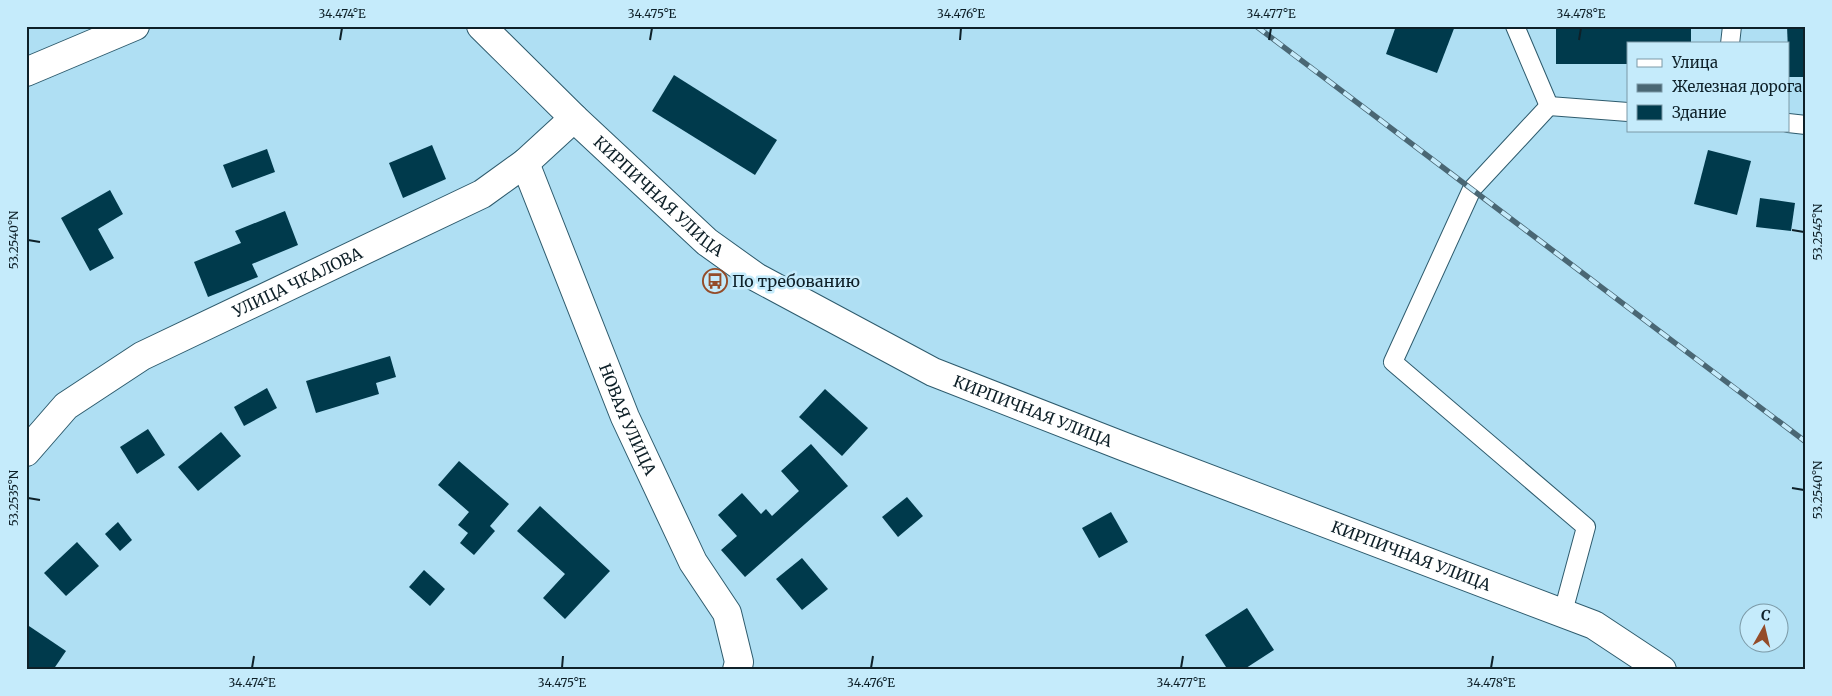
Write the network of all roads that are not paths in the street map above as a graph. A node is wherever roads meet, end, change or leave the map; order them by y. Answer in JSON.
{"nodes":[{"id":1,"x":135,"y":26,"type":"edge"},
{"id":2,"x":481,"y":26,"type":"edge"},
{"id":3,"x":1515,"y":26,"type":"edge"},
{"id":4,"x":1732,"y":26,"type":"edge"},
{"id":5,"x":1730,"y":42,"type":"edge"},
{"id":6,"x":26,"y":72,"type":"edge"},
{"id":7,"x":1549,"y":106,"type":"junction"},
{"id":8,"x":1627,"y":112,"type":"edge"},
{"id":9,"x":574,"y":118,"type":"junction"},
{"id":10,"x":1790,"y":123,"type":"edge"},
{"id":11,"x":1806,"y":124,"type":"edge"},
{"id":12,"x":525,"y":164,"type":"junction"},
{"id":13,"x":26,"y":452,"type":"edge"},
{"id":14,"x":1562,"y":612,"type":"junction"},
{"id":15,"x":737,"y":670,"type":"edge"},
{"id":16,"x":1662,"y":670,"type":"edge"}],
"edges":[{"from":1,"to":6,"type":"street"},
{"from":2,"to":9,"type":"street","name":"КИРПИЧНАЯ УЛИЦА"},
{"from":3,"to":7,"type":"lane"},
{"from":4,"to":5,"type":"lane"},
{"from":7,"to":8,"type":"lane"},
{"from":7,"to":14,"type":"lane"},
{"from":9,"to":12,"type":"street","name":"УЛИЦА ЧКАЛОВА"},
{"from":9,"to":14,"type":"street","name":"КИРПИЧНАЯ УЛИЦА"},
{"from":10,"to":11,"type":"lane"},
{"from":12,"to":13,"type":"street","name":"УЛИЦА ЧКАЛОВА"},
{"from":12,"to":15,"type":"street","name":"НОВАЯ УЛИЦА"},
{"from":14,"to":16,"type":"street","name":"КИРПИЧНАЯ УЛИЦА"}]}
